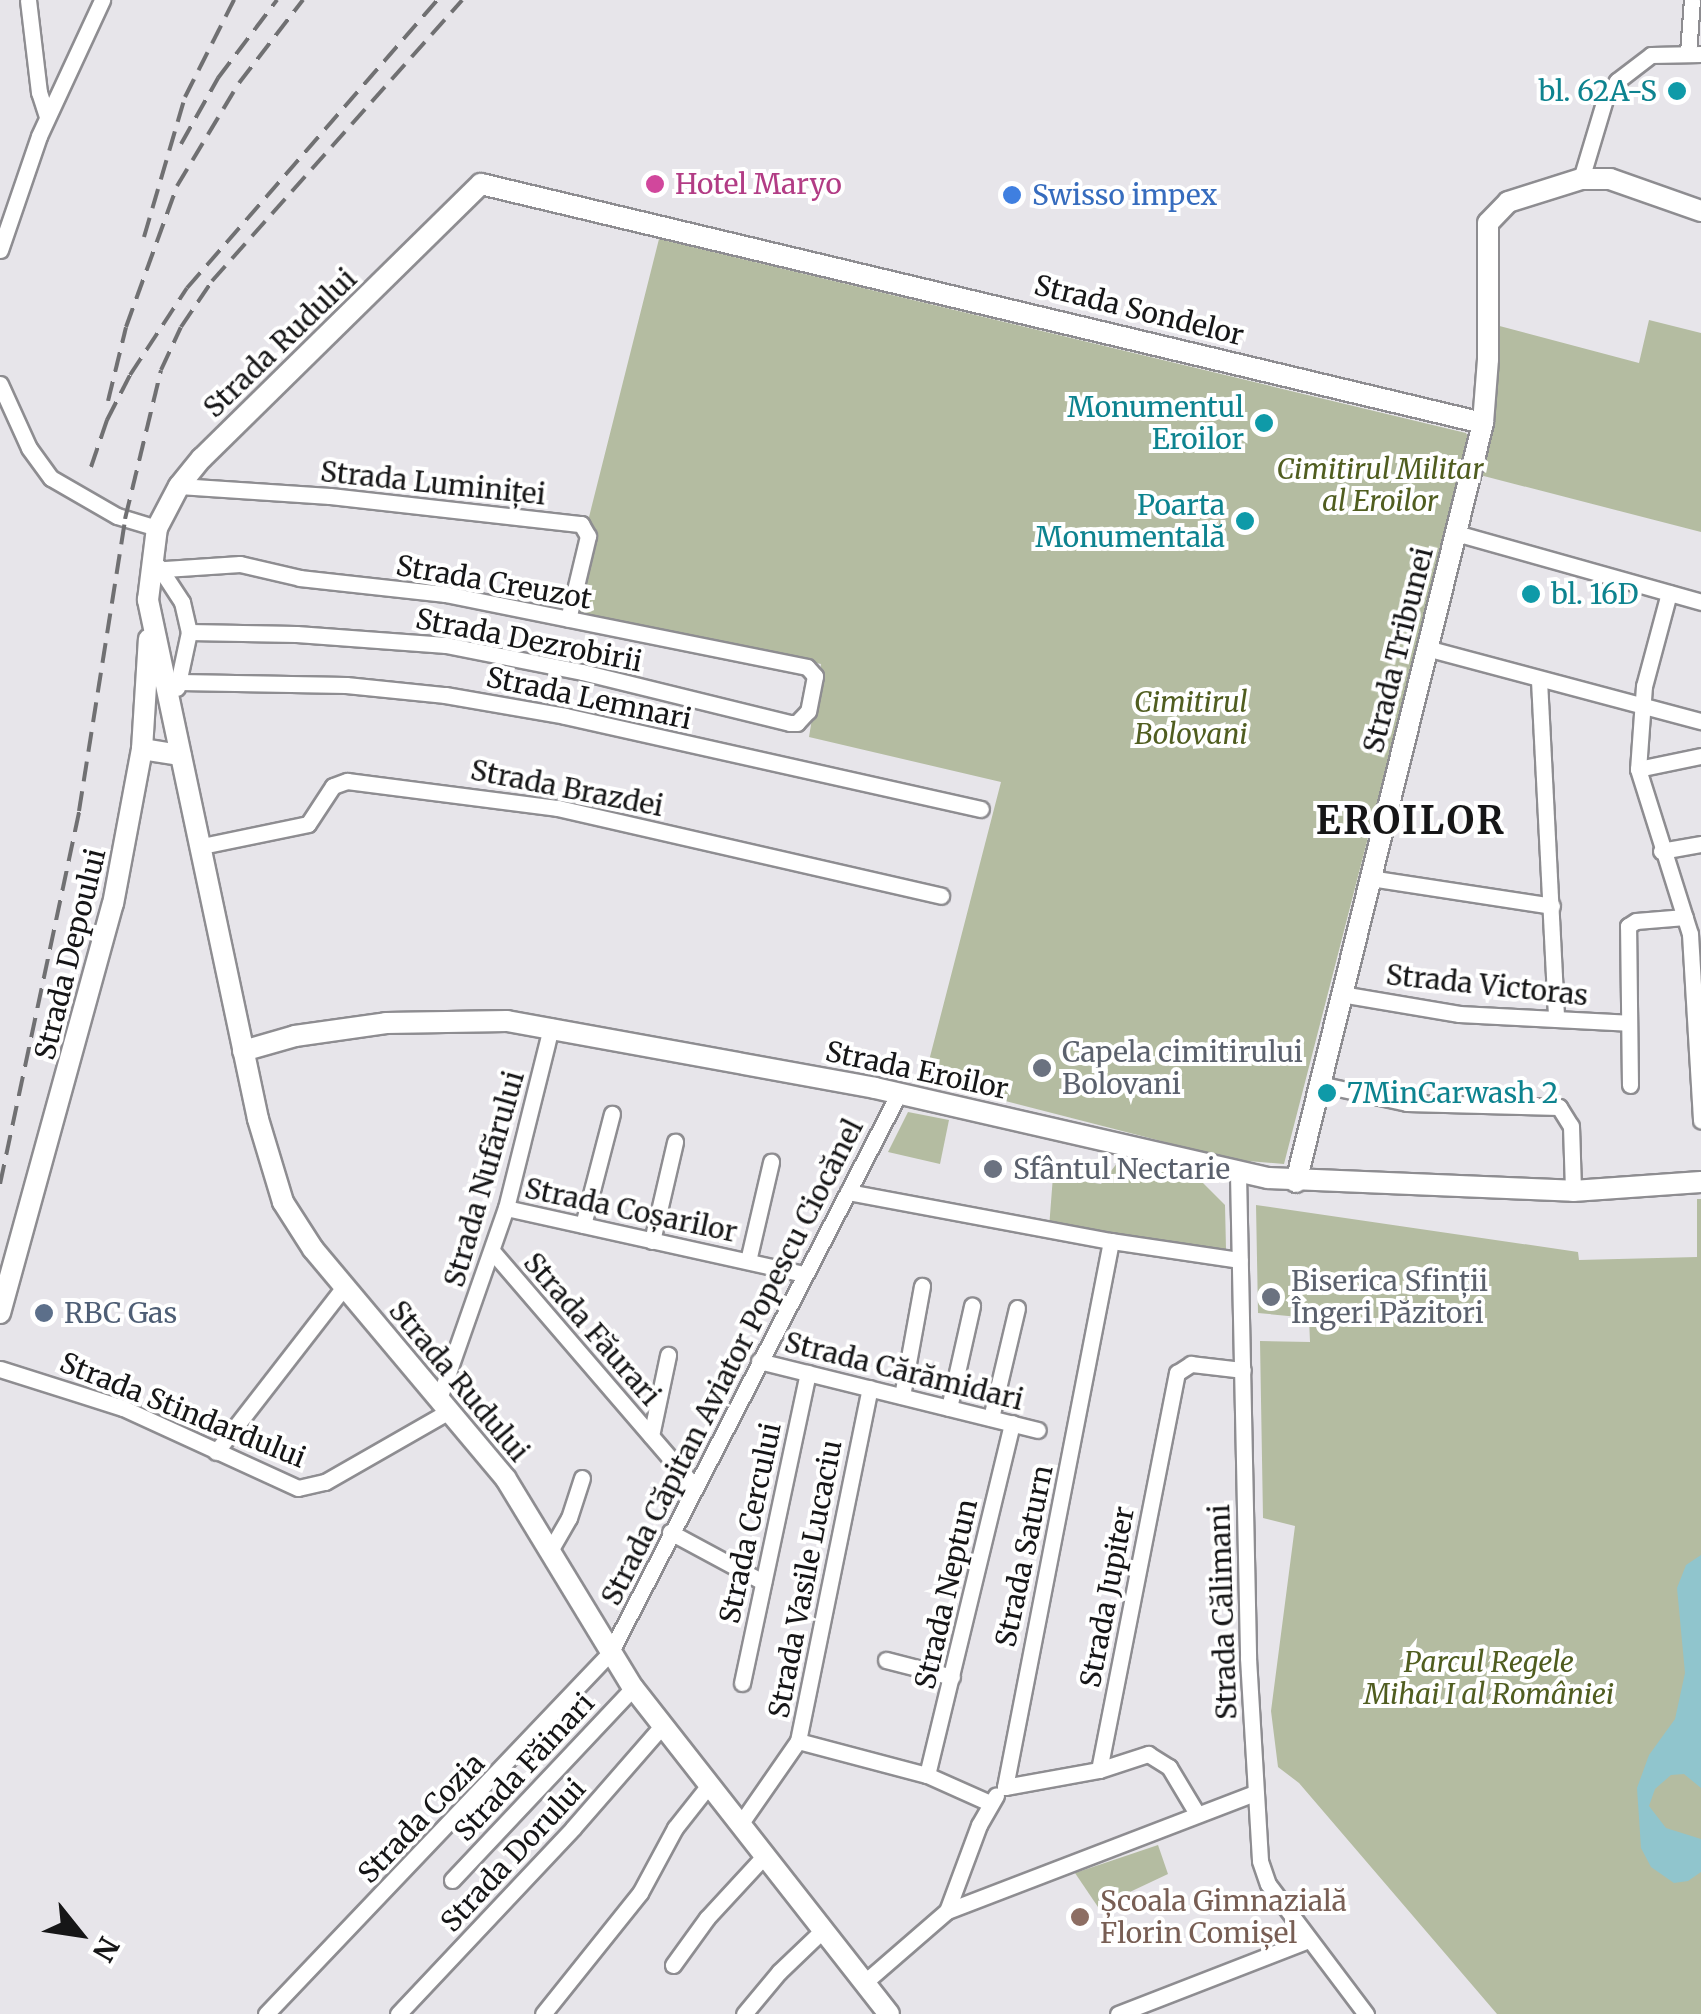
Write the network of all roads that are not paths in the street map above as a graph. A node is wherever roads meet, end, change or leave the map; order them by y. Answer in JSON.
{"nodes":[{"id":1,"x":28,"y":0,"type":"edge"},
{"id":2,"x":102,"y":0,"type":"edge"},
{"id":3,"x":1692,"y":0,"type":"edge"},
{"id":4,"x":1694,"y":54,"type":"edge"},
{"id":5,"x":47,"y":117,"type":"junction"},
{"id":6,"x":1581,"y":179,"type":"junction"},
{"id":7,"x":481,"y":184,"type":"joint"},
{"id":8,"x":1701,"y":210,"type":"edge"},
{"id":9,"x":0,"y":250,"type":"edge"},
{"id":10,"x":0,"y":384,"type":"edge"},
{"id":11,"x":1483,"y":424,"type":"junction"},
{"id":12,"x":178,"y":486,"type":"junction"},
{"id":13,"x":157,"y":528,"type":"junction"},
{"id":14,"x":1456,"y":534,"type":"junction"},
{"id":15,"x":157,"y":566,"type":"junction"},
{"id":16,"x":1669,"y":594,"type":"junction"},
{"id":17,"x":148,"y":600,"type":"junction"},
{"id":18,"x":1701,"y":602,"type":"edge"},
{"id":19,"x":568,"y":619,"type":"junction"},
{"id":20,"x":190,"y":632,"type":"junction"},
{"id":21,"x":1426,"y":648,"type":"junction"},
{"id":22,"x":812,"y":670,"type":"joint"},
{"id":23,"x":1539,"y":680,"type":"junction"},
{"id":24,"x":176,"y":692,"type":"junction"},
{"id":25,"x":1640,"y":706,"type":"junction"},
{"id":26,"x":1701,"y":721,"type":"edge"},
{"id":27,"x":142,"y":749,"type":"junction"},
{"id":28,"x":182,"y":755,"type":"junction"},
{"id":29,"x":1701,"y":756,"type":"edge"},
{"id":30,"x":1638,"y":769,"type":"junction"},
{"id":31,"x":981,"y":809,"type":"dead end"},
{"id":32,"x":1701,"y":844,"type":"edge"},
{"id":33,"x":202,"y":846,"type":"junction"},
{"id":34,"x":1661,"y":851,"type":"junction"},
{"id":35,"x":1370,"y":878,"type":"junction"},
{"id":36,"x":941,"y":896,"type":"dead end"},
{"id":37,"x":1552,"y":906,"type":"junction"},
{"id":38,"x":1686,"y":917,"type":"junction"},
{"id":39,"x":1696,"y":933,"type":"edge"},
{"id":40,"x":1341,"y":994,"type":"junction"},
{"id":41,"x":1699,"y":1018,"type":"edge"},
{"id":42,"x":1556,"y":1019,"type":"junction"},
{"id":43,"x":1628,"y":1023,"type":"junction"},
{"id":44,"x":551,"y":1027,"type":"junction"},
{"id":45,"x":243,"y":1051,"type":"junction"},
{"id":46,"x":1319,"y":1084,"type":"junction"},
{"id":47,"x":1630,"y":1085,"type":"dead end"},
{"id":48,"x":900,"y":1093,"type":"junction"},
{"id":49,"x":612,"y":1114,"type":"dead end"},
{"id":50,"x":1701,"y":1121,"type":"edge"},
{"id":51,"x":675,"y":1142,"type":"dead end"},
{"id":52,"x":771,"y":1162,"type":"dead end"},
{"id":53,"x":1238,"y":1174,"type":"junction"},
{"id":54,"x":1296,"y":1182,"type":"junction"},
{"id":55,"x":1701,"y":1182,"type":"edge"},
{"id":56,"x":1574,"y":1190,"type":"junction"},
{"id":57,"x":848,"y":1192,"type":"junction"},
{"id":58,"x":506,"y":1208,"type":"junction"},
{"id":59,"x":582,"y":1225,"type":"junction"},
{"id":60,"x":652,"y":1241,"type":"junction"},
{"id":61,"x":1112,"y":1241,"type":"junction"},
{"id":62,"x":492,"y":1251,"type":"junction"},
{"id":63,"x":1240,"y":1260,"type":"junction"},
{"id":64,"x":748,"y":1261,"type":"junction"},
{"id":65,"x":804,"y":1274,"type":"junction"},
{"id":66,"x":922,"y":1286,"type":"dead end"},
{"id":67,"x":344,"y":1287,"type":"junction"},
{"id":68,"x":972,"y":1306,"type":"dead end"},
{"id":69,"x":1017,"y":1308,"type":"dead end"},
{"id":70,"x":0,"y":1313,"type":"edge"},
{"id":71,"x":668,"y":1355,"type":"dead end"},
{"id":72,"x":759,"y":1361,"type":"junction"},
{"id":73,"x":0,"y":1369,"type":"edge"},
{"id":74,"x":1244,"y":1370,"type":"junction"},
{"id":75,"x":808,"y":1373,"type":"junction"},
{"id":76,"x":870,"y":1388,"type":"junction"},
{"id":77,"x":902,"y":1396,"type":"junction"},
{"id":78,"x":444,"y":1405,"type":"junction"},
{"id":79,"x":949,"y":1408,"type":"junction"},
{"id":80,"x":990,"y":1418,"type":"junction"},
{"id":81,"x":1012,"y":1424,"type":"junction"},
{"id":82,"x":1038,"y":1430,"type":"dead end"},
{"id":83,"x":651,"y":1436,"type":"junction"},
{"id":84,"x":216,"y":1452,"type":"junction"},
{"id":85,"x":582,"y":1478,"type":"dead end"},
{"id":86,"x":694,"y":1486,"type":"junction"},
{"id":87,"x":670,"y":1532,"type":"junction"},
{"id":88,"x":551,"y":1549,"type":"junction"},
{"id":89,"x":762,"y":1582,"type":"junction"},
{"id":90,"x":610,"y":1653,"type":"junction"},
{"id":91,"x":886,"y":1660,"type":"dead end"},
{"id":92,"x":952,"y":1677,"type":"junction"},
{"id":93,"x":742,"y":1683,"type":"dead end"},
{"id":94,"x":632,"y":1688,"type":"junction"},
{"id":95,"x":662,"y":1726,"type":"junction"},
{"id":96,"x":798,"y":1741,"type":"junction"},
{"id":97,"x":1098,"y":1770,"type":"junction"},
{"id":98,"x":927,"y":1775,"type":"junction"},
{"id":99,"x":709,"y":1785,"type":"junction"},
{"id":100,"x":1004,"y":1787,"type":"junction"},
{"id":101,"x":1254,"y":1793,"type":"junction"},
{"id":102,"x":990,"y":1803,"type":"junction"},
{"id":103,"x":1196,"y":1812,"type":"junction"},
{"id":104,"x":741,"y":1824,"type":"junction"},
{"id":105,"x":766,"y":1854,"type":"junction"},
{"id":106,"x":452,"y":1880,"type":"dead end"},
{"id":107,"x":947,"y":1910,"type":"junction"},
{"id":108,"x":824,"y":1929,"type":"junction"},
{"id":109,"x":1309,"y":1940,"type":"junction"},
{"id":110,"x":673,"y":1964,"type":"dead end"},
{"id":111,"x":865,"y":1982,"type":"junction"},
{"id":112,"x":266,"y":2014,"type":"edge"},
{"id":113,"x":398,"y":2014,"type":"edge"},
{"id":114,"x":544,"y":2014,"type":"edge"},
{"id":115,"x":744,"y":2014,"type":"edge"},
{"id":116,"x":888,"y":2014,"type":"edge"},
{"id":117,"x":1118,"y":2014,"type":"edge"},
{"id":118,"x":1366,"y":2014,"type":"edge"}],
"edges":[{"from":1,"to":5,"type":"street"},
{"from":2,"to":5,"type":"street"},
{"from":3,"to":4,"type":"street"},
{"from":4,"to":6,"type":"street"},
{"from":5,"to":9,"type":"street"},
{"from":6,"to":8,"type":"street"},
{"from":6,"to":11,"type":"street"},
{"from":7,"to":11,"type":"street","name":"Strada Sondelor"},
{"from":7,"to":12,"type":"street","name":"Strada Rudului"},
{"from":10,"to":13,"type":"street"},
{"from":11,"to":14,"type":"street","name":"Strada Tribunei"},
{"from":12,"to":13,"type":"street","name":"Strada Rudului"},
{"from":12,"to":19,"type":"street","name":"Strada Luminiței"},
{"from":13,"to":15,"type":"street","name":"Strada Rudului"},
{"from":14,"to":16,"type":"street"},
{"from":14,"to":21,"type":"street","name":"Strada Tribunei"},
{"from":15,"to":17,"type":"street","name":"Strada Rudului"},
{"from":15,"to":19,"type":"street","name":"Strada Creuzot"},
{"from":15,"to":20,"type":"street"},
{"from":16,"to":18,"type":"street"},
{"from":16,"to":25,"type":"street"},
{"from":17,"to":24,"type":"street","name":"Strada Rudului"},
{"from":17,"to":27,"type":"street","name":"Strada Depoului"},
{"from":19,"to":22,"type":"street","name":"Strada Creuzot"},
{"from":20,"to":22,"type":"street","name":"Strada Dezrobirii"},
{"from":20,"to":24,"type":"street","name":"Strada Rudului"},
{"from":21,"to":23,"type":"street"},
{"from":21,"to":35,"type":"street","name":"Strada Tribunei"},
{"from":23,"to":25,"type":"street"},
{"from":23,"to":37,"type":"street"},
{"from":24,"to":28,"type":"street","name":"Strada Rudului"},
{"from":24,"to":31,"type":"street","name":"Strada Lemnari"},
{"from":25,"to":26,"type":"street"},
{"from":25,"to":30,"type":"street"},
{"from":27,"to":28,"type":"street"},
{"from":27,"to":70,"type":"street","name":"Strada Depoului"},
{"from":28,"to":33,"type":"street","name":"Strada Rudului"},
{"from":29,"to":30,"type":"street"},
{"from":30,"to":34,"type":"street"},
{"from":32,"to":34,"type":"street"},
{"from":33,"to":36,"type":"street","name":"Strada Brazdei"},
{"from":33,"to":45,"type":"street","name":"Strada Rudului"},
{"from":34,"to":38,"type":"street"},
{"from":35,"to":37,"type":"street"},
{"from":35,"to":40,"type":"street","name":"Strada Tribunei"},
{"from":37,"to":42,"type":"street"},
{"from":38,"to":39,"type":"street"},
{"from":38,"to":43,"type":"street"},
{"from":39,"to":41,"type":"street"},
{"from":40,"to":42,"type":"street","name":"Strada Victoras"},
{"from":40,"to":46,"type":"street","name":"Strada Tribunei"},
{"from":41,"to":50,"type":"street"},
{"from":42,"to":43,"type":"street","name":"Strada Victoras"},
{"from":43,"to":47,"type":"street"},
{"from":44,"to":45,"type":"street","name":"Strada Eroilor"},
{"from":44,"to":48,"type":"street","name":"Strada Eroilor"},
{"from":44,"to":58,"type":"street","name":"Strada Nufărului"},
{"from":45,"to":67,"type":"street","name":"Strada Rudului"},
{"from":46,"to":54,"type":"street","name":"Strada Tribunei"},
{"from":46,"to":56,"type":"street"},
{"from":48,"to":53,"type":"street","name":"Strada Eroilor"},
{"from":48,"to":57,"type":"street","name":"Strada Căpitan Aviator Popescu Ciocănel"},
{"from":49,"to":59,"type":"street"},
{"from":51,"to":60,"type":"street"},
{"from":52,"to":64,"type":"street"},
{"from":53,"to":54,"type":"street","name":"Strada Eroilor"},
{"from":53,"to":63,"type":"street","name":"Strada Călimani"},
{"from":54,"to":56,"type":"street","name":"Strada Eroilor"},
{"from":55,"to":56,"type":"street","name":"Strada Eroilor"},
{"from":57,"to":61,"type":"street"},
{"from":57,"to":65,"type":"street","name":"Strada Căpitan Aviator Popescu Ciocănel"},
{"from":58,"to":59,"type":"street","name":"Strada Coșarilor"},
{"from":58,"to":62,"type":"street","name":"Strada Nufărului"},
{"from":59,"to":60,"type":"street","name":"Strada Coșarilor"},
{"from":60,"to":64,"type":"street","name":"Strada Coșarilor"},
{"from":61,"to":63,"type":"street"},
{"from":61,"to":100,"type":"street","name":"Strada Saturn"},
{"from":62,"to":78,"type":"street","name":"Strada Nufărului"},
{"from":62,"to":83,"type":"street","name":"Strada Făurari"},
{"from":63,"to":74,"type":"street","name":"Strada Călimani"},
{"from":64,"to":65,"type":"street","name":"Strada Coșarilor"},
{"from":65,"to":72,"type":"street","name":"Strada Căpitan Aviator Popescu Ciocănel"},
{"from":66,"to":77,"type":"street"},
{"from":67,"to":78,"type":"street","name":"Strada Rudului"},
{"from":67,"to":84,"type":"street"},
{"from":68,"to":79,"type":"street"},
{"from":69,"to":80,"type":"street"},
{"from":71,"to":83,"type":"street"},
{"from":72,"to":75,"type":"street","name":"Strada Cărămidari"},
{"from":72,"to":86,"type":"street","name":"Strada Căpitan Aviator Popescu Ciocănel"},
{"from":73,"to":84,"type":"street","name":"Strada Stindardului"},
{"from":74,"to":97,"type":"street","name":"Strada Jupiter"},
{"from":74,"to":101,"type":"street","name":"Strada Călimani"},
{"from":75,"to":76,"type":"street","name":"Strada Cărămidari"},
{"from":75,"to":89,"type":"street","name":"Strada Cercului"},
{"from":76,"to":77,"type":"street","name":"Strada Cărămidari"},
{"from":76,"to":96,"type":"street","name":"Strada Vasile Lucaciu"},
{"from":77,"to":79,"type":"street","name":"Strada Cărămidari"},
{"from":78,"to":84,"type":"street","name":"Strada Stindardului"},
{"from":78,"to":88,"type":"street","name":"Strada Rudului"},
{"from":79,"to":80,"type":"street","name":"Strada Cărămidari"},
{"from":80,"to":81,"type":"street","name":"Strada Cărămidari"},
{"from":81,"to":82,"type":"street","name":"Strada Cărămidari"},
{"from":81,"to":92,"type":"street","name":"Strada Neptun"},
{"from":83,"to":86,"type":"street","name":"Strada Făurari"},
{"from":85,"to":88,"type":"street"},
{"from":86,"to":87,"type":"street","name":"Strada Căpitan Aviator Popescu Ciocănel"},
{"from":87,"to":89,"type":"street"},
{"from":87,"to":90,"type":"street","name":"Strada Căpitan Aviator Popescu Ciocănel"},
{"from":88,"to":90,"type":"street","name":"Strada Rudului"},
{"from":89,"to":93,"type":"street","name":"Strada Cercului"},
{"from":90,"to":94,"type":"street","name":"Strada Rudului"},
{"from":90,"to":112,"type":"street","name":"Strada Cozia"},
{"from":91,"to":92,"type":"street"},
{"from":92,"to":98,"type":"street","name":"Strada Neptun"},
{"from":94,"to":95,"type":"street","name":"Strada Rudului"},
{"from":94,"to":106,"type":"street","name":"Strada Făinari"},
{"from":95,"to":99,"type":"street","name":"Strada Rudului"},
{"from":95,"to":113,"type":"street","name":"Strada Dorului"},
{"from":96,"to":98,"type":"street"},
{"from":96,"to":104,"type":"street","name":"Strada Vasile Lucaciu"},
{"from":97,"to":100,"type":"street"},
{"from":97,"to":103,"type":"street"},
{"from":98,"to":102,"type":"street"},
{"from":99,"to":104,"type":"street","name":"Strada Rudului"},
{"from":99,"to":114,"type":"street"},
{"from":100,"to":102,"type":"street"},
{"from":101,"to":103,"type":"street"},
{"from":101,"to":109,"type":"street","name":"Strada Călimani"},
{"from":102,"to":107,"type":"street"},
{"from":103,"to":107,"type":"street"},
{"from":104,"to":105,"type":"street","name":"Strada Rudului"},
{"from":105,"to":108,"type":"street","name":"Strada Rudului"},
{"from":105,"to":110,"type":"street"},
{"from":107,"to":111,"type":"street"},
{"from":108,"to":111,"type":"street","name":"Strada Rudului"},
{"from":108,"to":115,"type":"street"},
{"from":109,"to":117,"type":"street"},
{"from":109,"to":118,"type":"street","name":"Strada Călimani"},
{"from":111,"to":116,"type":"street","name":"Strada Rudului"}]}
